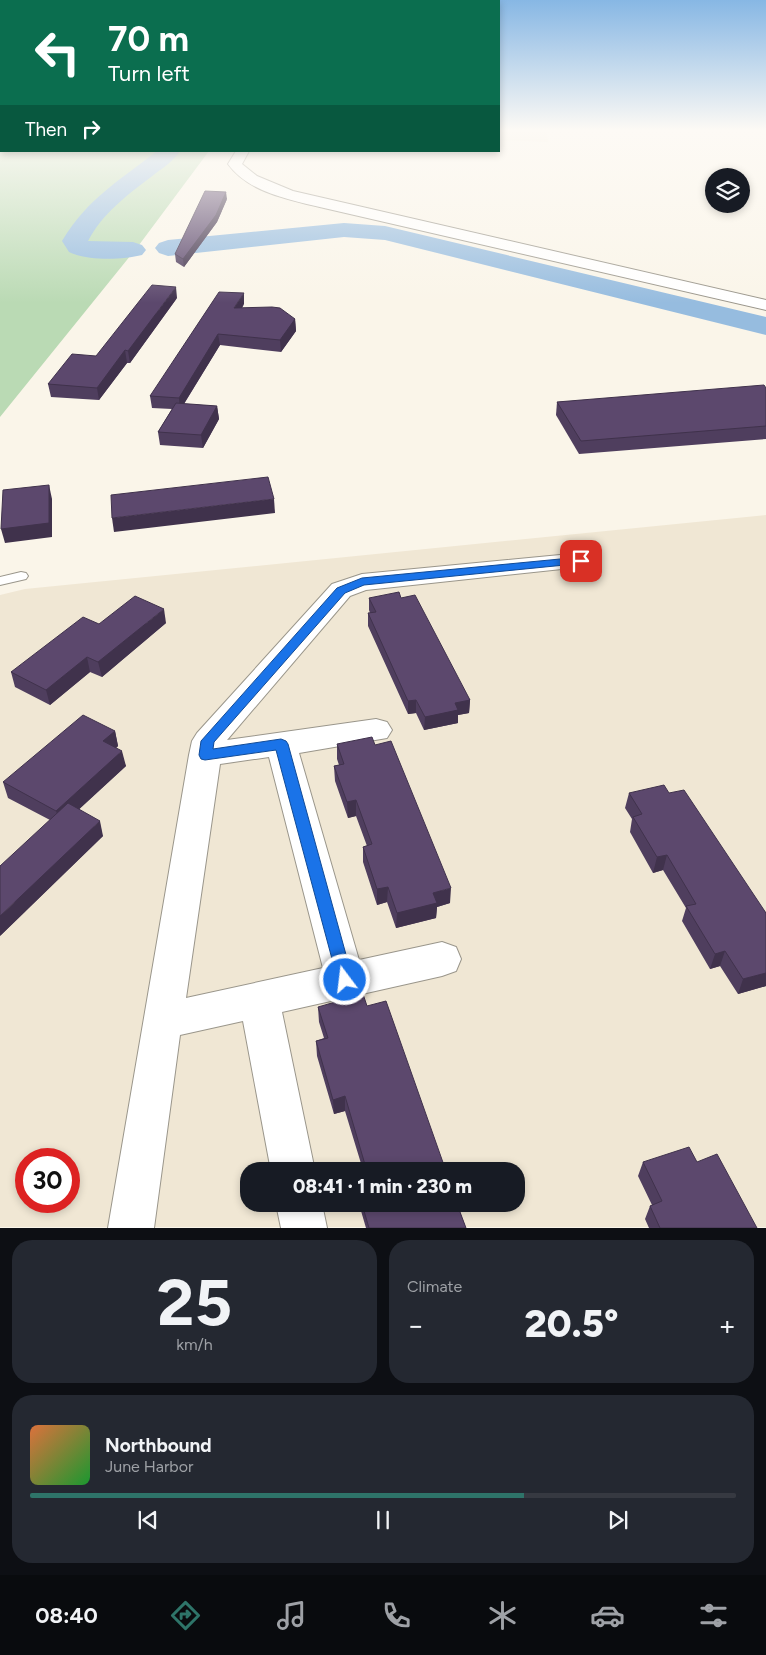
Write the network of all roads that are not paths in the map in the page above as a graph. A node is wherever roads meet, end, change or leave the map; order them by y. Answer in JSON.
{"nodes":[{"id":1,"x":274,"y":188,"type":"edge"},
{"id":2,"x":766,"y":305,"type":"edge"},
{"id":3,"x":581,"y":561,"type":"dead end"},
{"id":4,"x":21,"y":576,"type":"dead end"},
{"id":5,"x":0,"y":582,"type":"edge"},
{"id":6,"x":376,"y":730,"type":"dead end"},
{"id":7,"x":281,"y":744,"type":"junction"},
{"id":8,"x":205,"y":755,"type":"junction"},
{"id":9,"x":442,"y":959,"type":"dead end"},
{"id":10,"x":345,"y":980,"type":"junction"},
{"id":11,"x":259,"y":1000,"type":"junction"},
{"id":12,"x":162,"y":1021,"type":"junction"},
{"id":13,"x":291,"y":1162,"type":"edge"},
{"id":14,"x":301,"y":1212,"type":"edge"},
{"id":15,"x":131,"y":1228,"type":"edge"},
{"id":16,"x":304,"y":1228,"type":"edge"}],
"edges":[{"from":1,"to":2,"type":"street"},
{"from":3,"to":8,"type":"street"},
{"from":4,"to":5,"type":"lane"},
{"from":6,"to":7,"type":"street"},
{"from":7,"to":8,"type":"street"},
{"from":7,"to":10,"type":"street"},
{"from":8,"to":12,"type":"street"},
{"from":9,"to":10,"type":"street"},
{"from":10,"to":11,"type":"street"},
{"from":11,"to":12,"type":"street"},
{"from":11,"to":13,"type":"street"},
{"from":12,"to":15,"type":"street"},
{"from":14,"to":16,"type":"street"}]}
